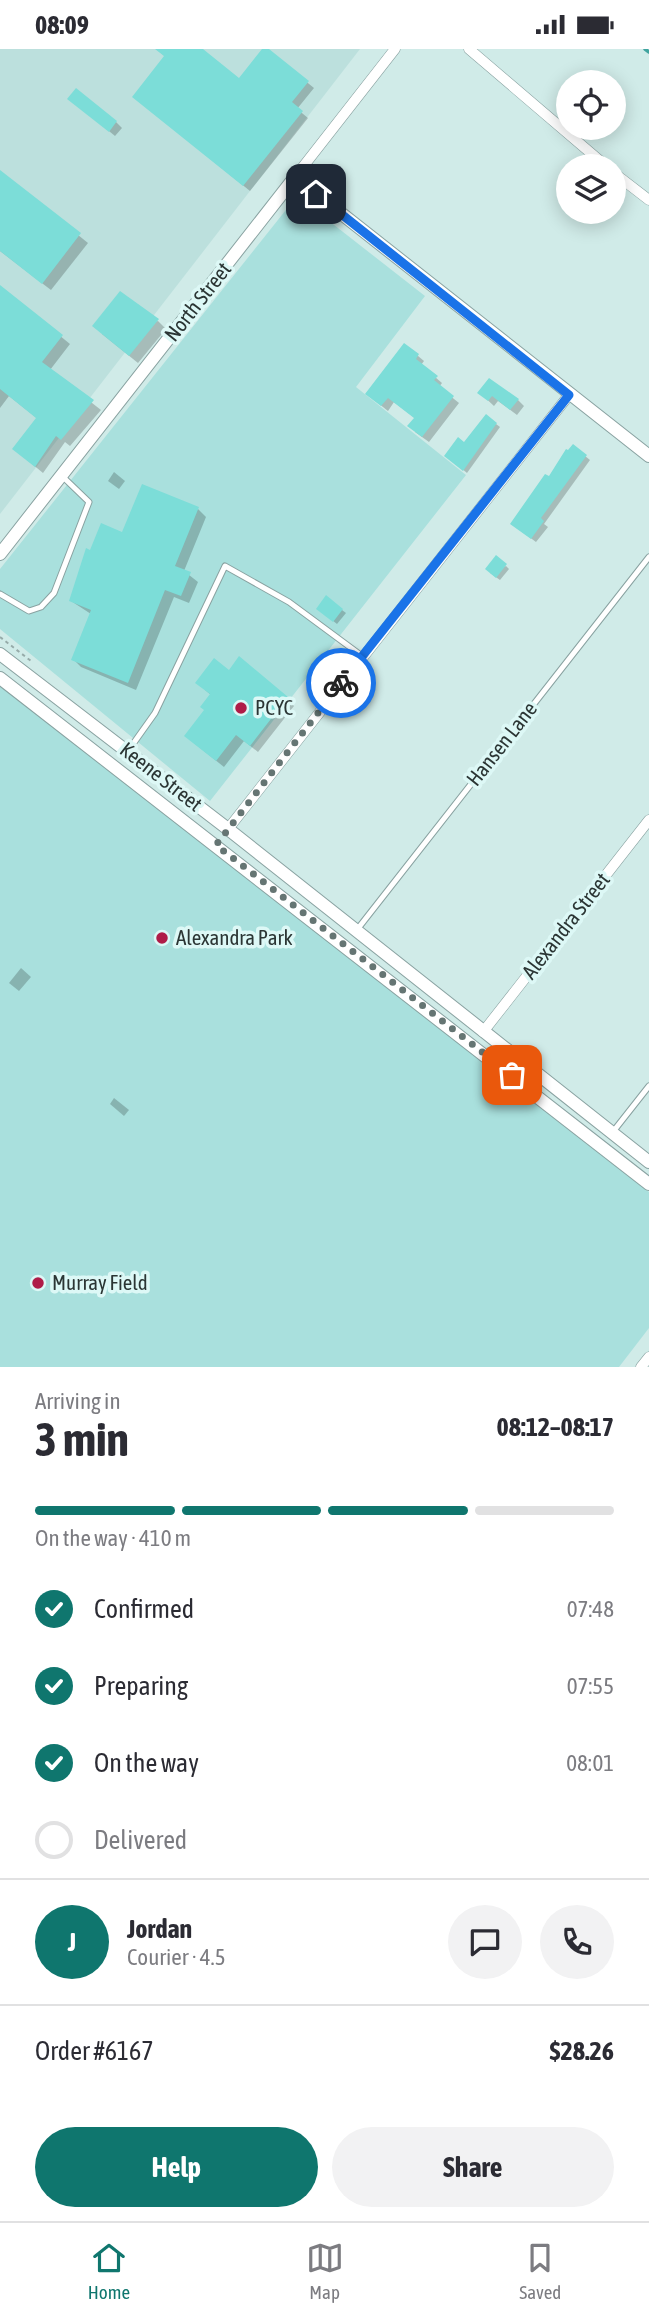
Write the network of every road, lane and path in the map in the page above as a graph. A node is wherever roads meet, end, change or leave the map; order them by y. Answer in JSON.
{"nodes":[{"id":1,"x":395,"y":49,"type":"edge"},
{"id":2,"x":469,"y":49,"type":"edge"},
{"id":3,"x":592,"y":154,"type":"edge"},
{"id":4,"x":295,"y":177,"type":"junction"},
{"id":5,"x":626,"y":182,"type":"edge"},
{"id":6,"x":649,"y":200,"type":"edge"},
{"id":7,"x":569,"y":395,"type":"junction"},
{"id":8,"x":649,"y":456,"type":"edge"},
{"id":9,"x":62,"y":476,"type":"junction"},
{"id":10,"x":0,"y":554,"type":"edge"},
{"id":11,"x":649,"y":558,"type":"edge"},
{"id":12,"x":0,"y":594,"type":"edge"},
{"id":13,"x":0,"y":654,"type":"edge"},
{"id":14,"x":362,"y":656,"type":"junction"},
{"id":15,"x":0,"y":678,"type":"edge"},
{"id":16,"x":128,"y":751,"type":"junction"},
{"id":17,"x":649,"y":820,"type":"edge"},
{"id":18,"x":228,"y":829,"type":"junction"},
{"id":19,"x":216,"y":845,"type":"junction"},
{"id":20,"x":355,"y":931,"type":"junction"},
{"id":21,"x":483,"y":1032,"type":"junction"},
{"id":22,"x":473,"y":1044,"type":"junction"},
{"id":23,"x":649,"y":1086,"type":"edge"},
{"id":24,"x":612,"y":1133,"type":"junction"},
{"id":25,"x":649,"y":1162,"type":"edge"},
{"id":26,"x":649,"y":1184,"type":"edge"},
{"id":27,"x":649,"y":1357,"type":"edge"},
{"id":28,"x":641,"y":1367,"type":"edge"}],
"edges":[{"from":1,"to":4,"type":"street","name":"North Street"},
{"from":2,"to":3,"type":"street"},
{"from":4,"to":7,"type":"street"},
{"from":4,"to":9,"type":"street","name":"North Street"},
{"from":5,"to":6,"type":"street"},
{"from":7,"to":8,"type":"street"},
{"from":7,"to":14,"type":"street"},
{"from":9,"to":10,"type":"street","name":"North Street"},
{"from":9,"to":12,"type":"lane"},
{"from":11,"to":20,"type":"lane","name":"Hansen Lane"},
{"from":13,"to":16,"type":"street","name":"Keene Street"},
{"from":14,"to":16,"type":"lane"},
{"from":14,"to":18,"type":"street"},
{"from":15,"to":19,"type":"street","name":"Keene Street"},
{"from":16,"to":18,"type":"street","name":"Keene Street"},
{"from":17,"to":21,"type":"street","name":"Alexandra Street"},
{"from":18,"to":19,"type":"street"},
{"from":18,"to":20,"type":"street","name":"Keene Street"},
{"from":19,"to":22,"type":"street","name":"Keene Street"},
{"from":20,"to":21,"type":"street","name":"Keene Street"},
{"from":21,"to":22,"type":"street"},
{"from":21,"to":24,"type":"street","name":"Keene Street"},
{"from":22,"to":26,"type":"street","name":"Keene Street"},
{"from":23,"to":24,"type":"lane"},
{"from":24,"to":25,"type":"street","name":"Keene Street"},
{"from":27,"to":28,"type":"street"}]}
